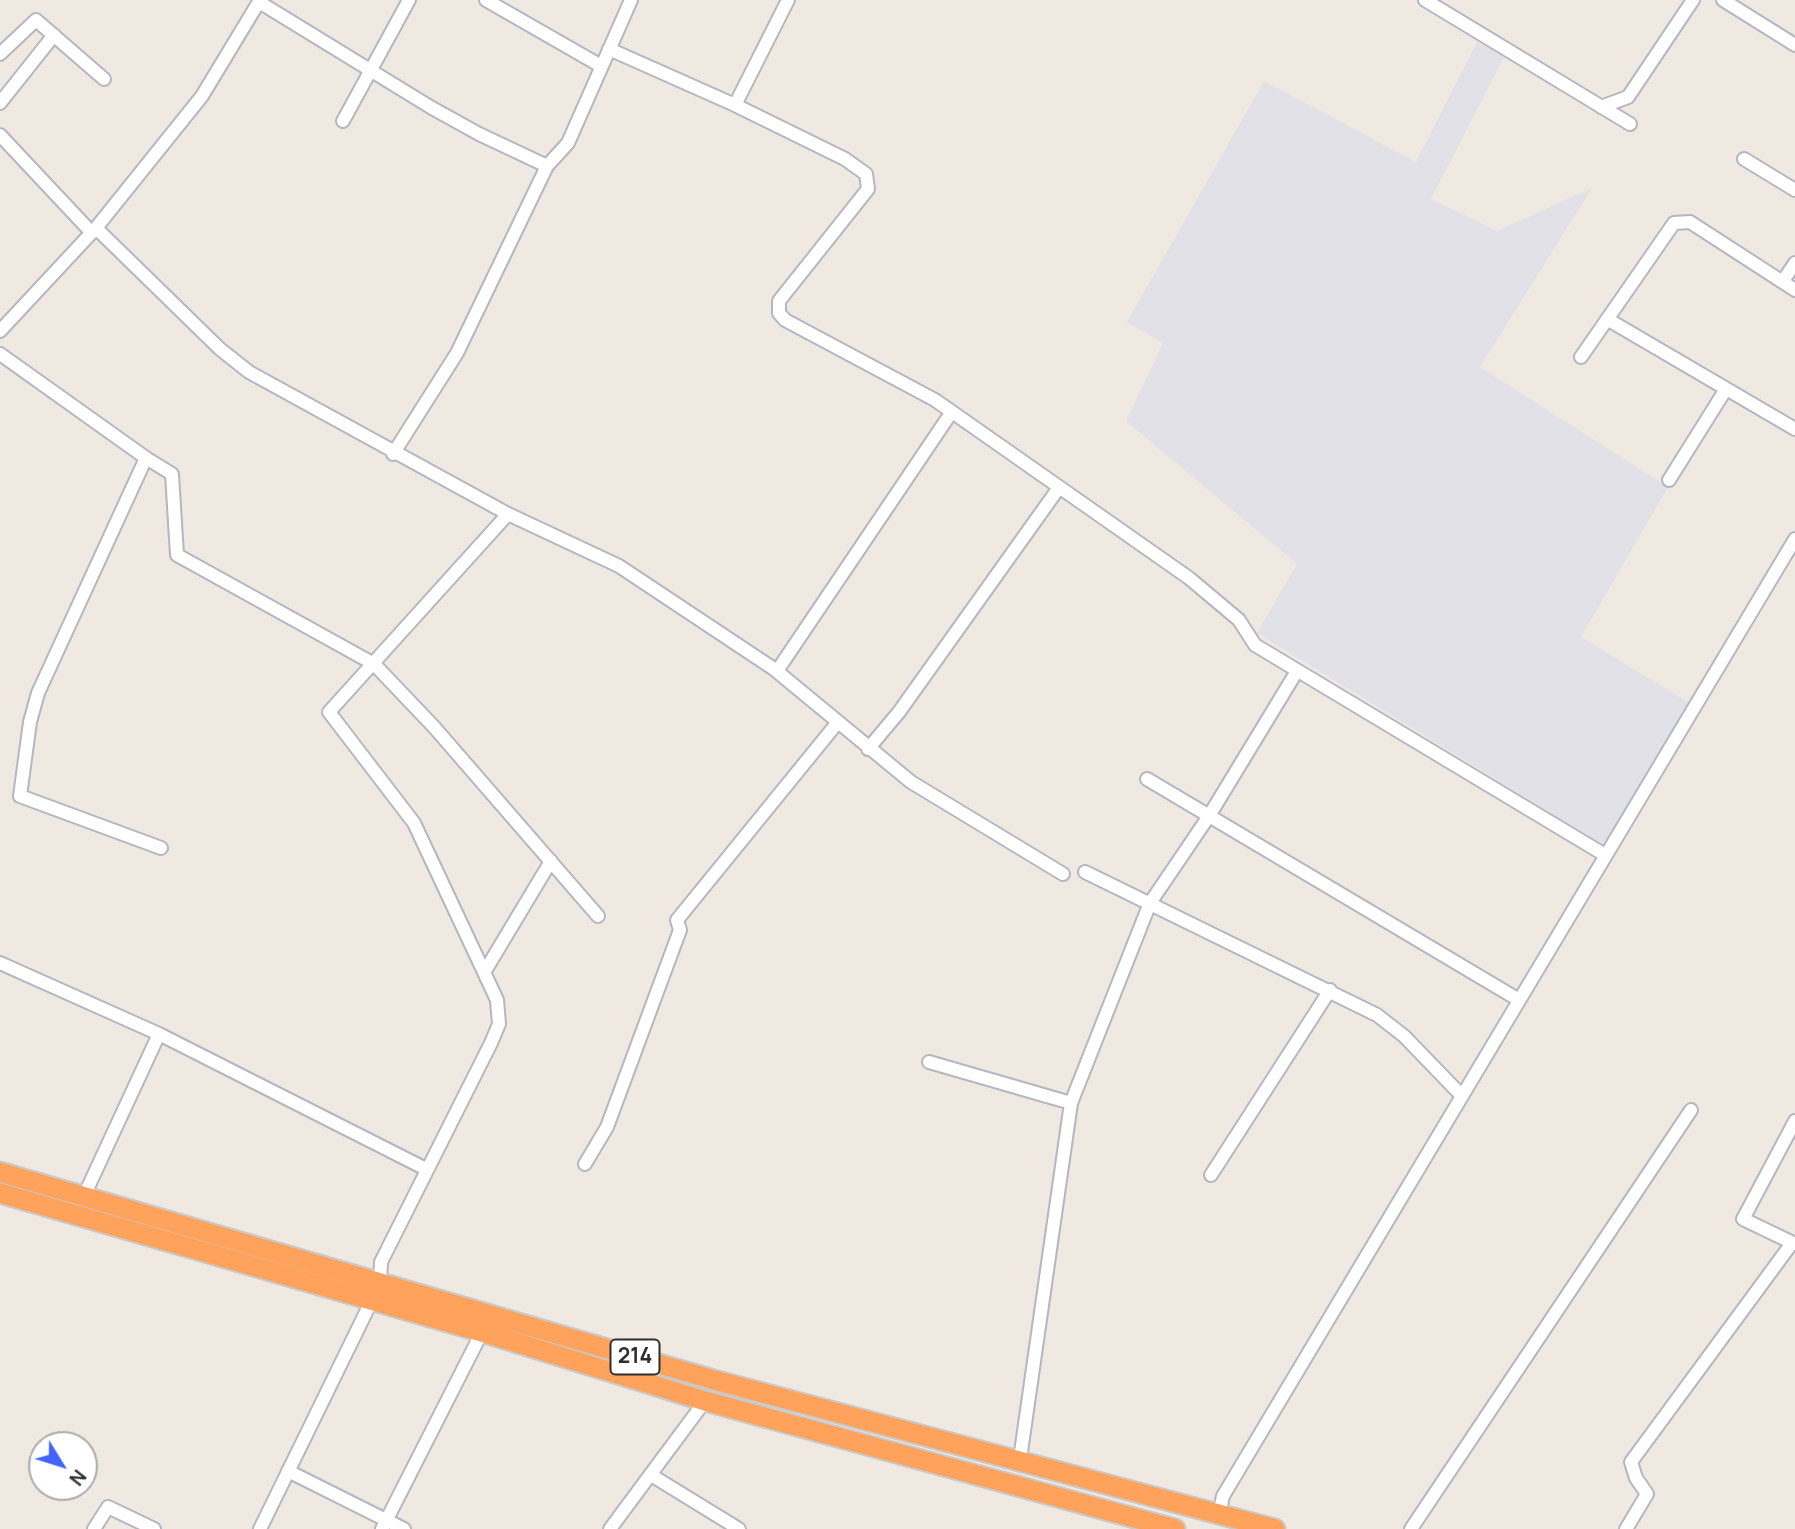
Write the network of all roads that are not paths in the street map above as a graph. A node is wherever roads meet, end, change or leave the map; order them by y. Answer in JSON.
{"nodes":[{"id":1,"x":409,"y":0,"type":"edge"},
{"id":2,"x":486,"y":0,"type":"edge"},
{"id":3,"x":631,"y":0,"type":"edge"},
{"id":4,"x":788,"y":0,"type":"edge"},
{"id":5,"x":1424,"y":0,"type":"edge"},
{"id":6,"x":1693,"y":0,"type":"edge"},
{"id":7,"x":1723,"y":0,"type":"edge"},
{"id":8,"x":259,"y":1,"type":"edge"},
{"id":9,"x":54,"y":35,"type":"junction"},
{"id":10,"x":1795,"y":45,"type":"edge"},
{"id":11,"x":609,"y":49,"type":"junction"},
{"id":12,"x":0,"y":54,"type":"edge"},
{"id":13,"x":601,"y":66,"type":"junction"},
{"id":14,"x":371,"y":69,"type":"junction"},
{"id":15,"x":104,"y":79,"type":"dead end"},
{"id":16,"x":0,"y":103,"type":"edge"},
{"id":17,"x":735,"y":105,"type":"junction"},
{"id":18,"x":1601,"y":107,"type":"junction"},
{"id":19,"x":343,"y":121,"type":"dead end"},
{"id":20,"x":1630,"y":124,"type":"dead end"},
{"id":21,"x":0,"y":135,"type":"edge"},
{"id":22,"x":1744,"y":159,"type":"dead end"},
{"id":23,"x":547,"y":166,"type":"junction"},
{"id":24,"x":1795,"y":190,"type":"edge"},
{"id":25,"x":94,"y":230,"type":"junction"},
{"id":26,"x":1795,"y":263,"type":"edge"},
{"id":27,"x":1783,"y":281,"type":"junction"},
{"id":28,"x":1795,"y":290,"type":"edge"},
{"id":29,"x":1607,"y":319,"type":"junction"},
{"id":30,"x":0,"y":331,"type":"edge"},
{"id":31,"x":0,"y":354,"type":"edge"},
{"id":32,"x":1581,"y":357,"type":"dead end"},
{"id":33,"x":1726,"y":389,"type":"junction"},
{"id":34,"x":951,"y":412,"type":"junction"},
{"id":35,"x":1795,"y":429,"type":"edge"},
{"id":36,"x":393,"y":454,"type":"junction"},
{"id":37,"x":146,"y":458,"type":"junction"},
{"id":38,"x":1669,"y":480,"type":"dead end"},
{"id":39,"x":1058,"y":489,"type":"junction"},
{"id":40,"x":508,"y":514,"type":"junction"},
{"id":41,"x":1795,"y":539,"type":"edge"},
{"id":42,"x":374,"y":664,"type":"junction"},
{"id":43,"x":776,"y":671,"type":"junction"},
{"id":44,"x":1297,"y":671,"type":"junction"},
{"id":45,"x":838,"y":722,"type":"junction"},
{"id":46,"x":868,"y":749,"type":"junction"},
{"id":47,"x":1147,"y":779,"type":"dead end"},
{"id":48,"x":1209,"y":816,"type":"junction"},
{"id":49,"x":161,"y":848,"type":"dead end"},
{"id":50,"x":1605,"y":855,"type":"junction"},
{"id":51,"x":551,"y":861,"type":"junction"},
{"id":52,"x":1085,"y":872,"type":"dead end"},
{"id":53,"x":1063,"y":874,"type":"dead end"},
{"id":54,"x":1150,"y":903,"type":"junction"},
{"id":55,"x":598,"y":916,"type":"dead end"},
{"id":56,"x":0,"y":963,"type":"edge"},
{"id":57,"x":485,"y":971,"type":"junction"},
{"id":58,"x":1331,"y":990,"type":"junction"},
{"id":59,"x":1519,"y":1000,"type":"junction"},
{"id":60,"x":159,"y":1034,"type":"junction"},
{"id":61,"x":929,"y":1062,"type":"dead end"},
{"id":62,"x":1462,"y":1096,"type":"junction"},
{"id":63,"x":1071,"y":1103,"type":"junction"},
{"id":64,"x":1691,"y":1110,"type":"dead end"},
{"id":65,"x":1795,"y":1121,"type":"edge"},
{"id":66,"x":585,"y":1164,"type":"dead end"},
{"id":67,"x":426,"y":1169,"type":"junction"},
{"id":68,"x":0,"y":1172,"type":"edge"},
{"id":69,"x":1211,"y":1175,"type":"dead end"},
{"id":70,"x":0,"y":1194,"type":"edge"},
{"id":71,"x":83,"y":1196,"type":"junction"},
{"id":72,"x":1794,"y":1244,"type":"edge"},
{"id":73,"x":376,"y":1291,"type":"junction"},
{"id":74,"x":482,"y":1332,"type":"junction"},
{"id":75,"x":705,"y":1401,"type":"junction"},
{"id":76,"x":1020,"y":1459,"type":"junction"},
{"id":77,"x":288,"y":1471,"type":"junction"},
{"id":78,"x":651,"y":1475,"type":"junction"},
{"id":79,"x":1219,"y":1515,"type":"junction"},
{"id":80,"x":384,"y":1525,"type":"edge"},
{"id":81,"x":94,"y":1529,"type":"edge"},
{"id":82,"x":154,"y":1529,"type":"edge"},
{"id":83,"x":260,"y":1529,"type":"edge"},
{"id":84,"x":404,"y":1529,"type":"edge"},
{"id":85,"x":610,"y":1529,"type":"edge"},
{"id":86,"x":738,"y":1529,"type":"edge"},
{"id":87,"x":1175,"y":1529,"type":"edge"},
{"id":88,"x":1275,"y":1529,"type":"edge"},
{"id":89,"x":1411,"y":1529,"type":"edge"},
{"id":90,"x":1626,"y":1529,"type":"edge"}],
"edges":[{"from":1,"to":14,"type":"street"},
{"from":2,"to":13,"type":"street"},
{"from":3,"to":11,"type":"street"},
{"from":4,"to":17,"type":"street"},
{"from":5,"to":18,"type":"street"},
{"from":6,"to":18,"type":"street"},
{"from":7,"to":10,"type":"street"},
{"from":8,"to":14,"type":"street"},
{"from":8,"to":25,"type":"street"},
{"from":9,"to":12,"type":"street"},
{"from":9,"to":15,"type":"street"},
{"from":9,"to":16,"type":"street"},
{"from":11,"to":13,"type":"street"},
{"from":11,"to":17,"type":"street"},
{"from":13,"to":23,"type":"street"},
{"from":14,"to":19,"type":"street"},
{"from":14,"to":23,"type":"street"},
{"from":17,"to":34,"type":"street"},
{"from":18,"to":20,"type":"street"},
{"from":21,"to":25,"type":"street"},
{"from":22,"to":24,"type":"street"},
{"from":23,"to":36,"type":"street"},
{"from":25,"to":30,"type":"street"},
{"from":25,"to":36,"type":"street"},
{"from":26,"to":27,"type":"street"},
{"from":27,"to":28,"type":"street"},
{"from":27,"to":29,"type":"street"},
{"from":29,"to":32,"type":"street"},
{"from":29,"to":33,"type":"street"},
{"from":31,"to":37,"type":"street"},
{"from":33,"to":35,"type":"street"},
{"from":33,"to":38,"type":"street"},
{"from":34,"to":39,"type":"street"},
{"from":34,"to":43,"type":"street"},
{"from":36,"to":40,"type":"street"},
{"from":37,"to":42,"type":"street"},
{"from":37,"to":49,"type":"street"},
{"from":39,"to":44,"type":"street"},
{"from":39,"to":46,"type":"street"},
{"from":40,"to":42,"type":"street"},
{"from":40,"to":43,"type":"street"},
{"from":41,"to":50,"type":"street"},
{"from":42,"to":51,"type":"street"},
{"from":42,"to":57,"type":"street"},
{"from":43,"to":45,"type":"street"},
{"from":44,"to":48,"type":"street"},
{"from":44,"to":50,"type":"street"},
{"from":45,"to":46,"type":"street"},
{"from":45,"to":66,"type":"street"},
{"from":46,"to":53,"type":"street"},
{"from":47,"to":48,"type":"street"},
{"from":48,"to":54,"type":"street"},
{"from":48,"to":59,"type":"street"},
{"from":50,"to":59,"type":"street"},
{"from":51,"to":55,"type":"street"},
{"from":51,"to":57,"type":"street"},
{"from":52,"to":54,"type":"street"},
{"from":54,"to":58,"type":"street"},
{"from":54,"to":63,"type":"street"},
{"from":56,"to":60,"type":"street"},
{"from":57,"to":67,"type":"street"},
{"from":58,"to":62,"type":"street"},
{"from":58,"to":69,"type":"street"},
{"from":59,"to":62,"type":"street"},
{"from":60,"to":67,"type":"street"},
{"from":60,"to":71,"type":"street"},
{"from":61,"to":63,"type":"street"},
{"from":62,"to":79,"type":"street"},
{"from":63,"to":76,"type":"street"},
{"from":64,"to":89,"type":"street"},
{"from":65,"to":72,"type":"street"},
{"from":67,"to":73,"type":"street"},
{"from":68,"to":71,"type":"highway","number":"214"},
{"from":70,"to":73,"type":"highway","number":"214"},
{"from":71,"to":73,"type":"highway","number":"214"},
{"from":72,"to":90,"type":"street"},
{"from":73,"to":74,"type":"highway","number":"214"},
{"from":73,"to":76,"type":"highway","number":"214"},
{"from":73,"to":77,"type":"street"},
{"from":74,"to":75,"type":"highway","number":"214"},
{"from":74,"to":80,"type":"street"},
{"from":75,"to":78,"type":"street"},
{"from":75,"to":87,"type":"highway","number":"214"},
{"from":76,"to":79,"type":"highway","number":"214"},
{"from":77,"to":80,"type":"street"},
{"from":77,"to":83,"type":"street"},
{"from":78,"to":85,"type":"street"},
{"from":78,"to":86,"type":"street"},
{"from":79,"to":88,"type":"highway","number":"214"},
{"from":80,"to":84,"type":"street"},
{"from":81,"to":82,"type":"street"}]}
